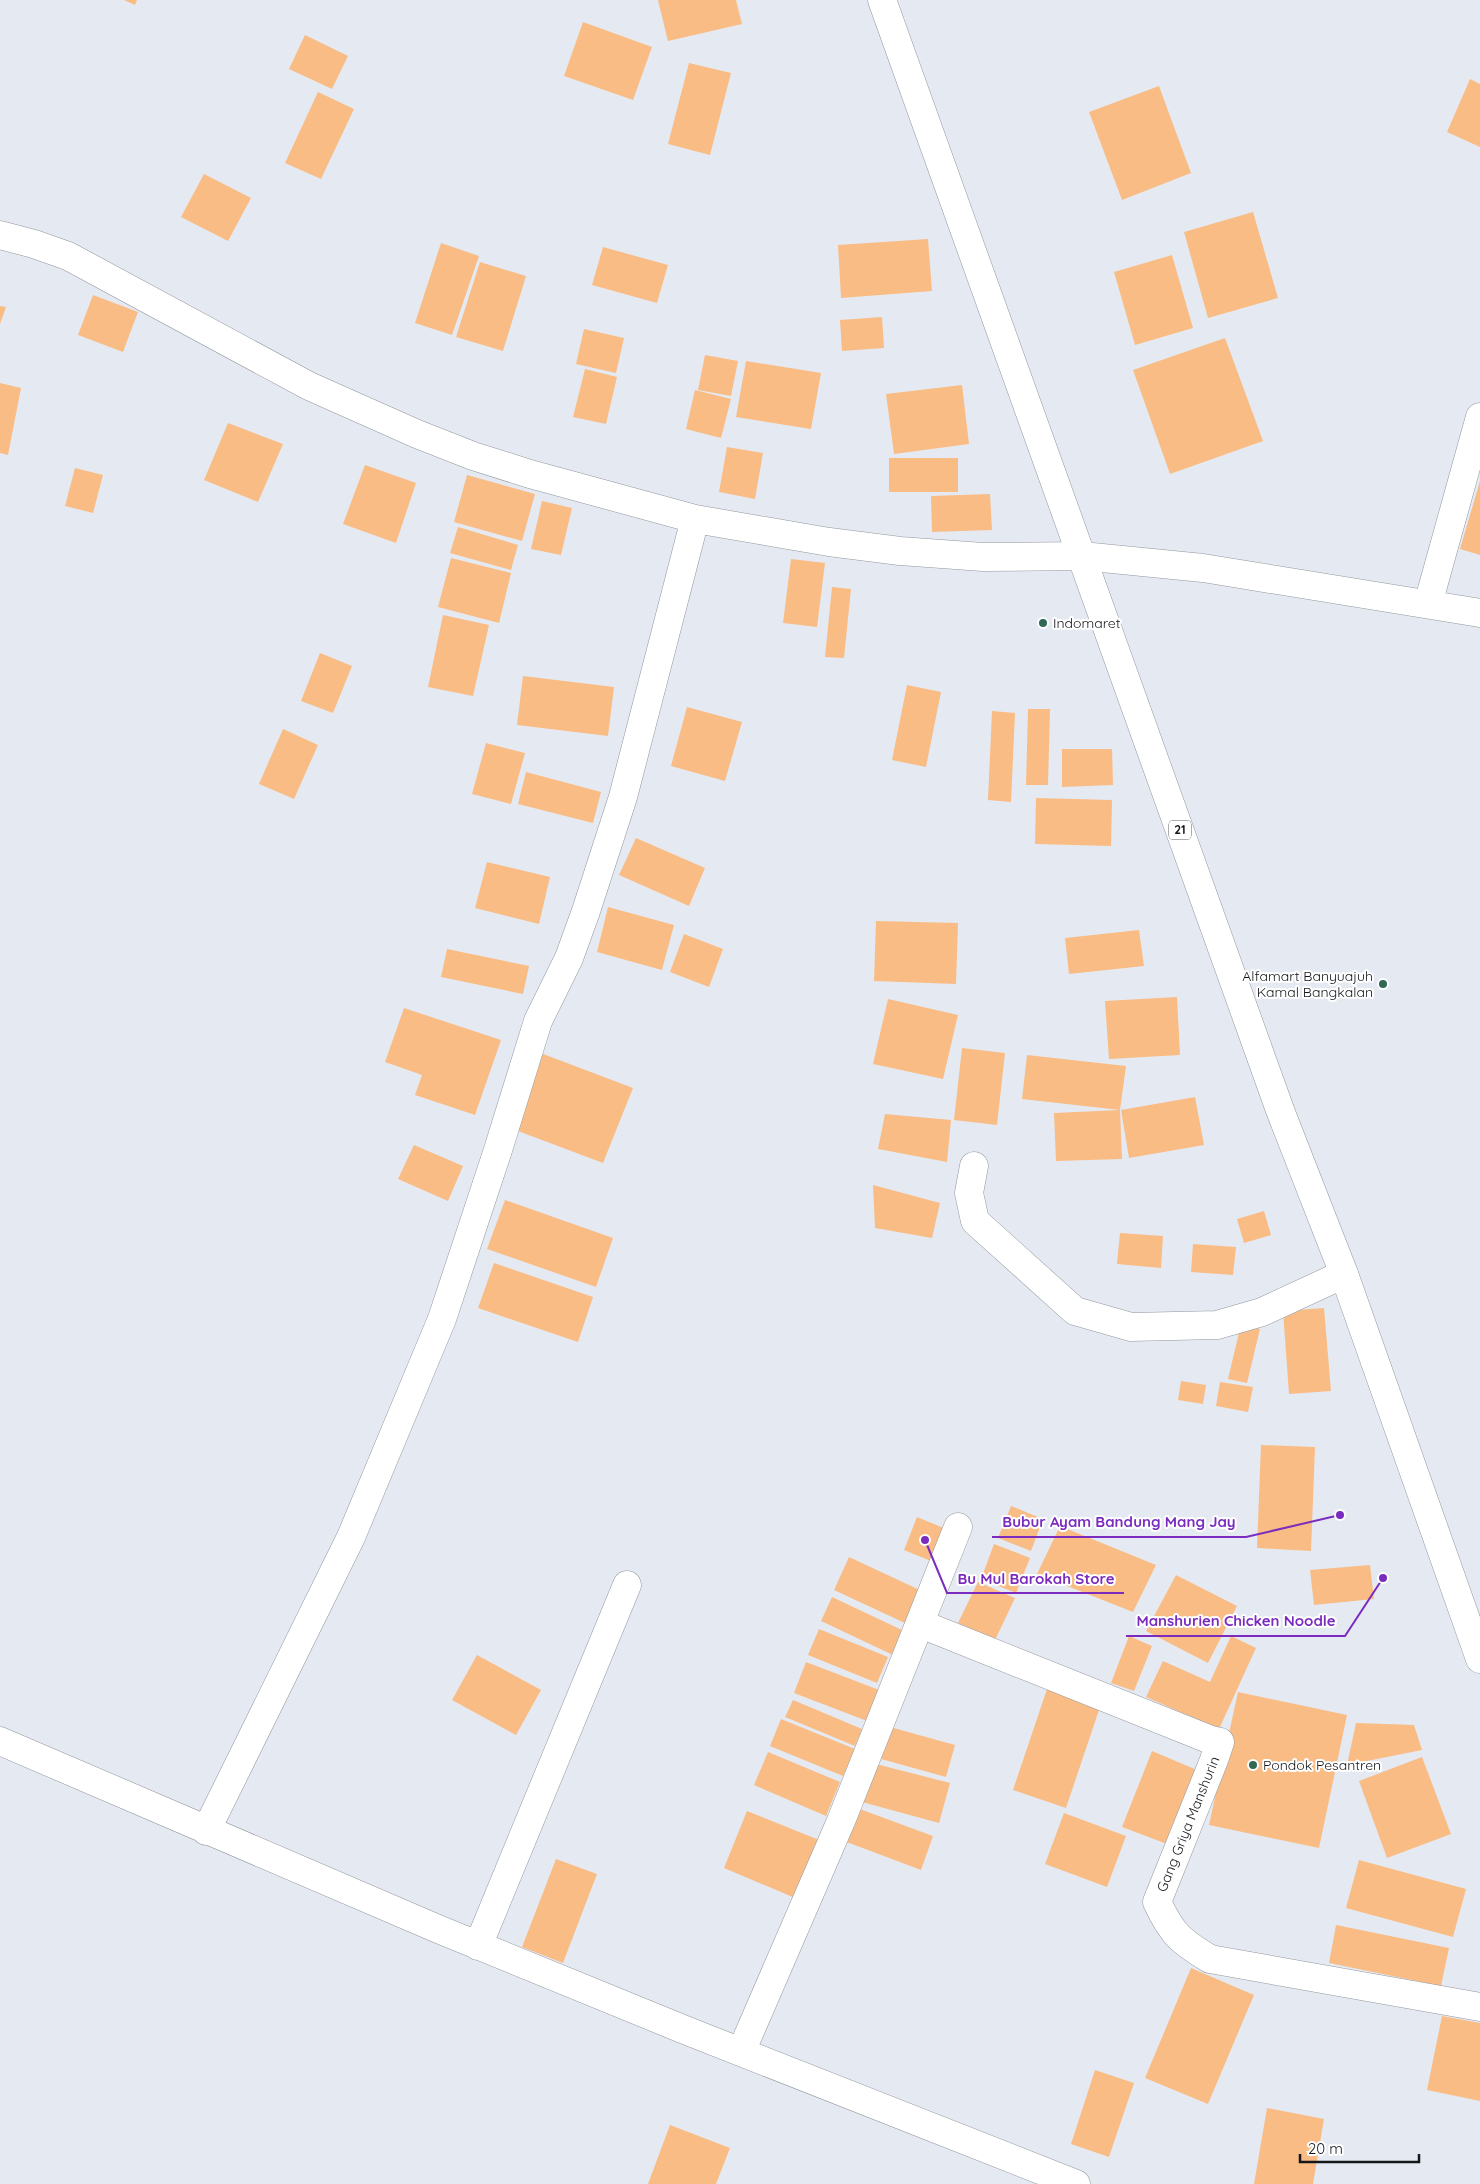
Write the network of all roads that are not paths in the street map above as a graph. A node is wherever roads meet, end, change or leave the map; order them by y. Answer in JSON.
{"nodes":[{"id":1,"x":882,"y":0,"type":"edge"},
{"id":2,"x":0,"y":235,"type":"edge"},
{"id":3,"x":1480,"y":418,"type":"edge"},
{"id":4,"x":695,"y":519,"type":"junction"},
{"id":5,"x":1082,"y":556,"type":"junction"},
{"id":6,"x":1428,"y":604,"type":"junction"},
{"id":7,"x":1480,"y":614,"type":"edge"},
{"id":8,"x":974,"y":1166,"type":"dead end"},
{"id":9,"x":1344,"y":1274,"type":"junction"},
{"id":10,"x":958,"y":1527,"type":"dead end"},
{"id":11,"x":627,"y":1585,"type":"dead end"},
{"id":12,"x":920,"y":1624,"type":"junction"},
{"id":13,"x":1480,"y":1659,"type":"edge"},
{"id":14,"x":0,"y":1741,"type":"edge"},
{"id":15,"x":206,"y":1830,"type":"junction"},
{"id":16,"x":478,"y":1946,"type":"junction"},
{"id":17,"x":1480,"y":2007,"type":"edge"},
{"id":18,"x":741,"y":2052,"type":"junction"},
{"id":19,"x":1076,"y":2184,"type":"edge"}],
"edges":[{"from":1,"to":5,"type":"main road","number":"21"},
{"from":2,"to":4,"type":"main road"},
{"from":3,"to":6,"type":"main road"},
{"from":4,"to":5,"type":"main road"},
{"from":4,"to":15,"type":"main road"},
{"from":5,"to":6,"type":"main road"},
{"from":5,"to":9,"type":"main road","number":"21"},
{"from":6,"to":7,"type":"main road"},
{"from":8,"to":9,"type":"main road"},
{"from":9,"to":13,"type":"main road","number":"21"},
{"from":10,"to":12,"type":"main road"},
{"from":11,"to":16,"type":"main road"},
{"from":12,"to":17,"type":"main road","name":"Gang Griya Manshurin"},
{"from":12,"to":18,"type":"main road"},
{"from":14,"to":15,"type":"main road"},
{"from":15,"to":16,"type":"main road"},
{"from":16,"to":18,"type":"main road"},
{"from":18,"to":19,"type":"main road"}]}
